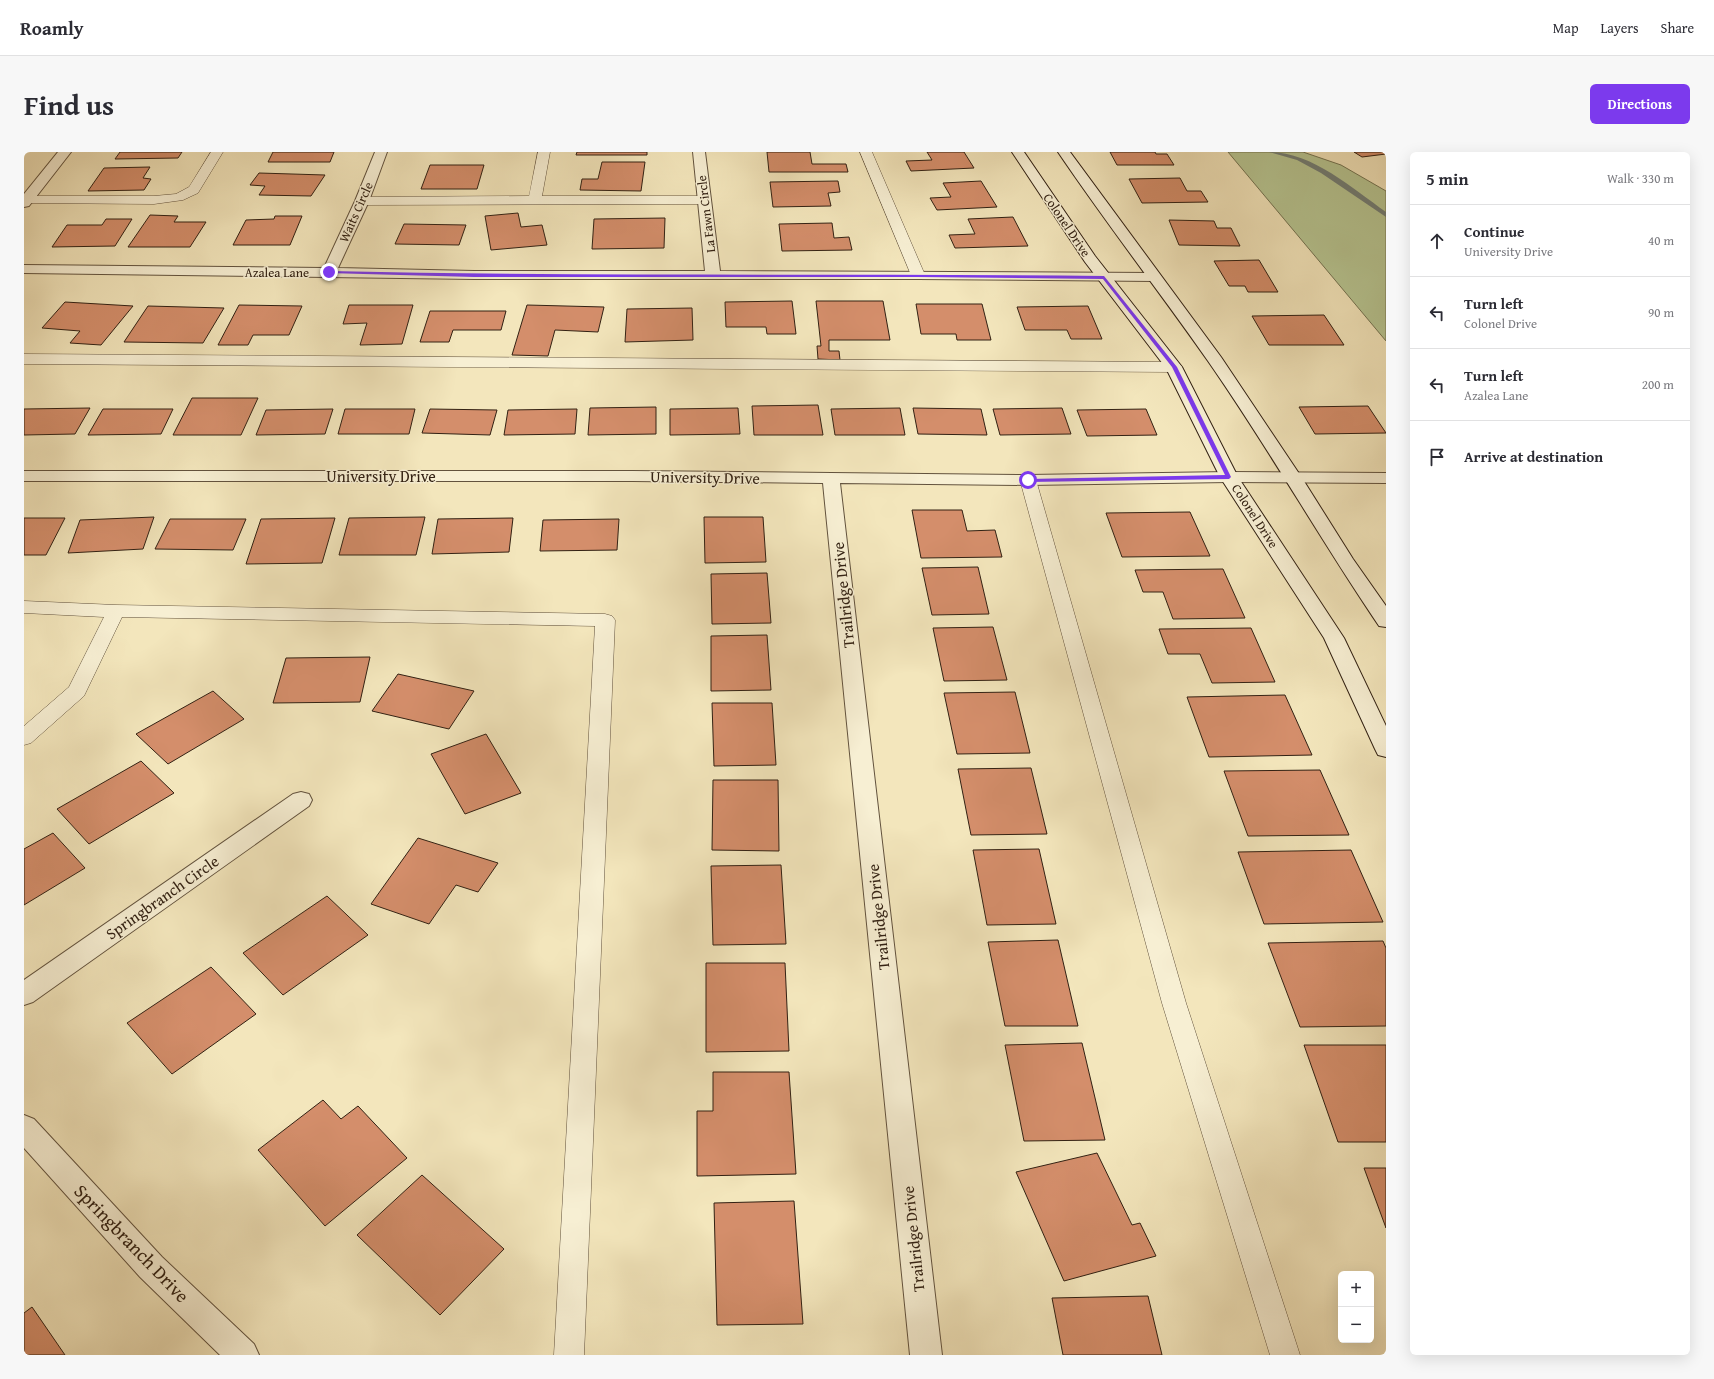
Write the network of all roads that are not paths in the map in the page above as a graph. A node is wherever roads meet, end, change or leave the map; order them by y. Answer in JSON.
{"nodes":[{"id":1,"x":65,"y":152,"type":"edge"},
{"id":2,"x":218,"y":152,"type":"edge"},
{"id":3,"x":381,"y":152,"type":"edge"},
{"id":4,"x":544,"y":152,"type":"edge"},
{"id":5,"x":699,"y":152,"type":"edge"},
{"id":6,"x":866,"y":152,"type":"edge"},
{"id":7,"x":1018,"y":152,"type":"edge"},
{"id":8,"x":1064,"y":152,"type":"edge"},
{"id":9,"x":362,"y":200,"type":"junction"},
{"id":10,"x":535,"y":200,"type":"junction"},
{"id":11,"x":704,"y":200,"type":"junction"},
{"id":12,"x":25,"y":202,"type":"edge"},
{"id":13,"x":24,"y":269,"type":"edge"},
{"id":14,"x":329,"y":272,"type":"junction"},
{"id":15,"x":713,"y":275,"type":"junction"},
{"id":16,"x":918,"y":275,"type":"junction"},
{"id":17,"x":1104,"y":277,"type":"junction"},
{"id":18,"x":1154,"y":278,"type":"junction"},
{"id":19,"x":24,"y":359,"type":"edge"},
{"id":20,"x":1174,"y":367,"type":"junction"},
{"id":21,"x":24,"y":476,"type":"edge"},
{"id":22,"x":1229,"y":477,"type":"junction"},
{"id":23,"x":1293,"y":478,"type":"junction"},
{"id":24,"x":1386,"y":478,"type":"edge"},
{"id":25,"x":831,"y":479,"type":"junction"},
{"id":26,"x":1028,"y":480,"type":"junction"},
{"id":27,"x":24,"y":607,"type":"edge"},
{"id":28,"x":116,"y":611,"type":"junction"},
{"id":29,"x":1386,"y":621,"type":"edge"},
{"id":30,"x":24,"y":738,"type":"edge"},
{"id":31,"x":1386,"y":749,"type":"edge"},
{"id":32,"x":300,"y":800,"type":"dead end"},
{"id":33,"x":24,"y":994,"type":"edge"},
{"id":34,"x":24,"y":1128,"type":"edge"},
{"id":35,"x":243,"y":1355,"type":"edge"},
{"id":36,"x":569,"y":1355,"type":"edge"},
{"id":37,"x":926,"y":1355,"type":"edge"},
{"id":38,"x":1285,"y":1355,"type":"edge"}],
"edges":[{"from":1,"to":12,"type":"street"},
{"from":2,"to":12,"type":"lane"},
{"from":3,"to":9,"type":"street","name":"Waits Circle"},
{"from":4,"to":10,"type":"lane"},
{"from":5,"to":11,"type":"street","name":"La Fawn Circle"},
{"from":6,"to":16,"type":"lane"},
{"from":7,"to":17,"type":"street","name":"Colonel Drive"},
{"from":8,"to":18,"type":"street"},
{"from":9,"to":10,"type":"lane"},
{"from":9,"to":14,"type":"street","name":"Waits Circle"},
{"from":10,"to":11,"type":"lane"},
{"from":11,"to":15,"type":"street","name":"La Fawn Circle"},
{"from":13,"to":14,"type":"street","name":"Azalea Lane"},
{"from":14,"to":15,"type":"street","name":"Azalea Lane"},
{"from":15,"to":16,"type":"street","name":"Azalea Lane"},
{"from":16,"to":17,"type":"street","name":"Azalea Lane"},
{"from":17,"to":18,"type":"street","name":"Azalea Lane"},
{"from":17,"to":20,"type":"street","name":"Colonel Drive"},
{"from":18,"to":23,"type":"street"},
{"from":19,"to":20,"type":"lane"},
{"from":20,"to":22,"type":"street","name":"Colonel Drive"},
{"from":21,"to":25,"type":"street","name":"University Drive"},
{"from":22,"to":23,"type":"street","name":"University Drive"},
{"from":22,"to":26,"type":"street","name":"University Drive"},
{"from":22,"to":31,"type":"street","name":"Colonel Drive"},
{"from":23,"to":24,"type":"street","name":"University Drive"},
{"from":23,"to":29,"type":"street"},
{"from":25,"to":26,"type":"street","name":"University Drive"},
{"from":25,"to":37,"type":"street","name":"Trailridge Drive"},
{"from":26,"to":38,"type":"lane"},
{"from":27,"to":28,"type":"lane"},
{"from":28,"to":30,"type":"lane"},
{"from":28,"to":36,"type":"lane"},
{"from":32,"to":33,"type":"street","name":"Springbranch Circle"},
{"from":34,"to":35,"type":"street","name":"Springbranch Drive"}]}
